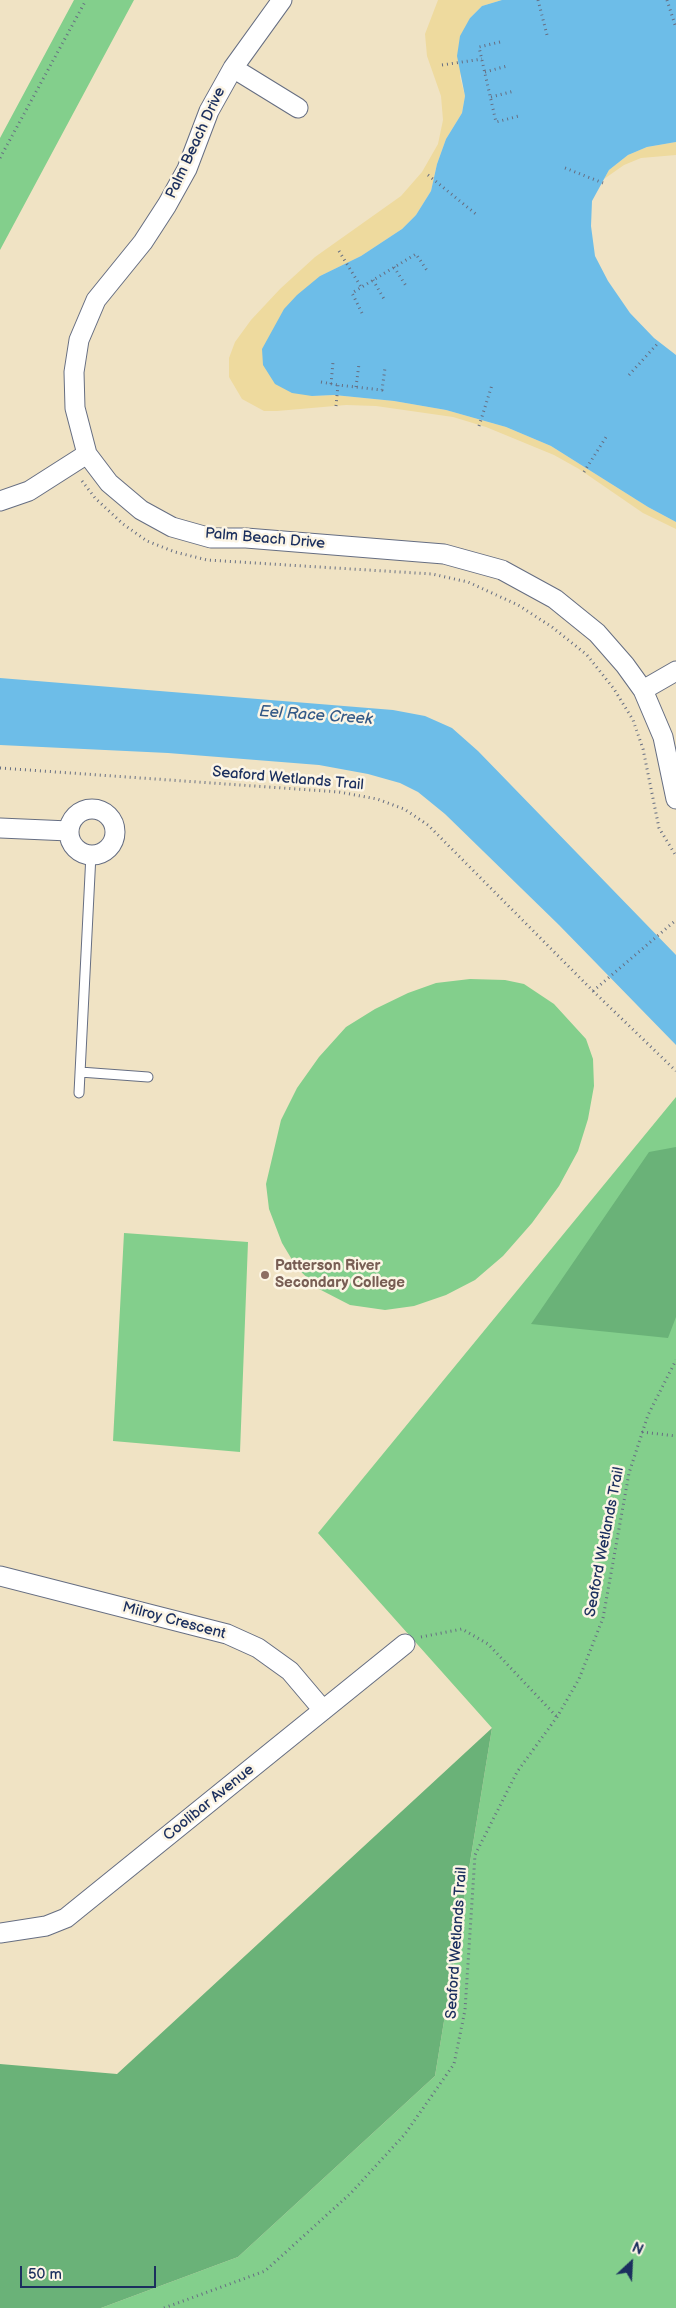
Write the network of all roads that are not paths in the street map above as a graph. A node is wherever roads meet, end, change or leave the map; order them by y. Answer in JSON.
{"nodes":[{"id":1,"x":282,"y":0,"type":"edge"},
{"id":2,"x":233,"y":68,"type":"junction"},
{"id":3,"x":298,"y":108,"type":"dead end"},
{"id":4,"x":87,"y":454,"type":"junction"},
{"id":5,"x":0,"y":501,"type":"edge"},
{"id":6,"x":676,"y":671,"type":"edge"},
{"id":7,"x":643,"y":690,"type":"junction"},
{"id":8,"x":676,"y":800,"type":"edge"},
{"id":9,"x":0,"y":828,"type":"edge"},
{"id":10,"x":69,"y":831,"type":"junction"},
{"id":11,"x":91,"y":854,"type":"junction"},
{"id":12,"x":80,"y":1072,"type":"junction"},
{"id":13,"x":148,"y":1077,"type":"dead end"},
{"id":14,"x":78,"y":1094,"type":"dead end"},
{"id":15,"x":0,"y":1576,"type":"edge"},
{"id":16,"x":411,"y":1641,"type":"road end"},
{"id":17,"x":323,"y":1710,"type":"junction"},
{"id":18,"x":0,"y":1932,"type":"edge"}],
"edges":[{"from":1,"to":2,"type":"street","name":"Palm Beach Drive"},
{"from":2,"to":3,"type":"street"},
{"from":2,"to":4,"type":"street","name":"Palm Beach Drive"},
{"from":4,"to":5,"type":"street"},
{"from":4,"to":7,"type":"street","name":"Palm Beach Drive"},
{"from":6,"to":7,"type":"street"},
{"from":7,"to":8,"type":"street","name":"Palm Beach Drive"},
{"from":9,"to":10,"type":"street"},
{"from":10,"to":11,"type":"street"},
{"from":10,"to":11,"type":"street"},
{"from":11,"to":12,"type":"lane"},
{"from":12,"to":13,"type":"lane"},
{"from":12,"to":14,"type":"lane"},
{"from":15,"to":17,"type":"street","name":"Milroy Crescent"},
{"from":16,"to":17,"type":"street","name":"Coolibar Avenue"},
{"from":17,"to":18,"type":"street","name":"Coolibar Avenue"}]}
